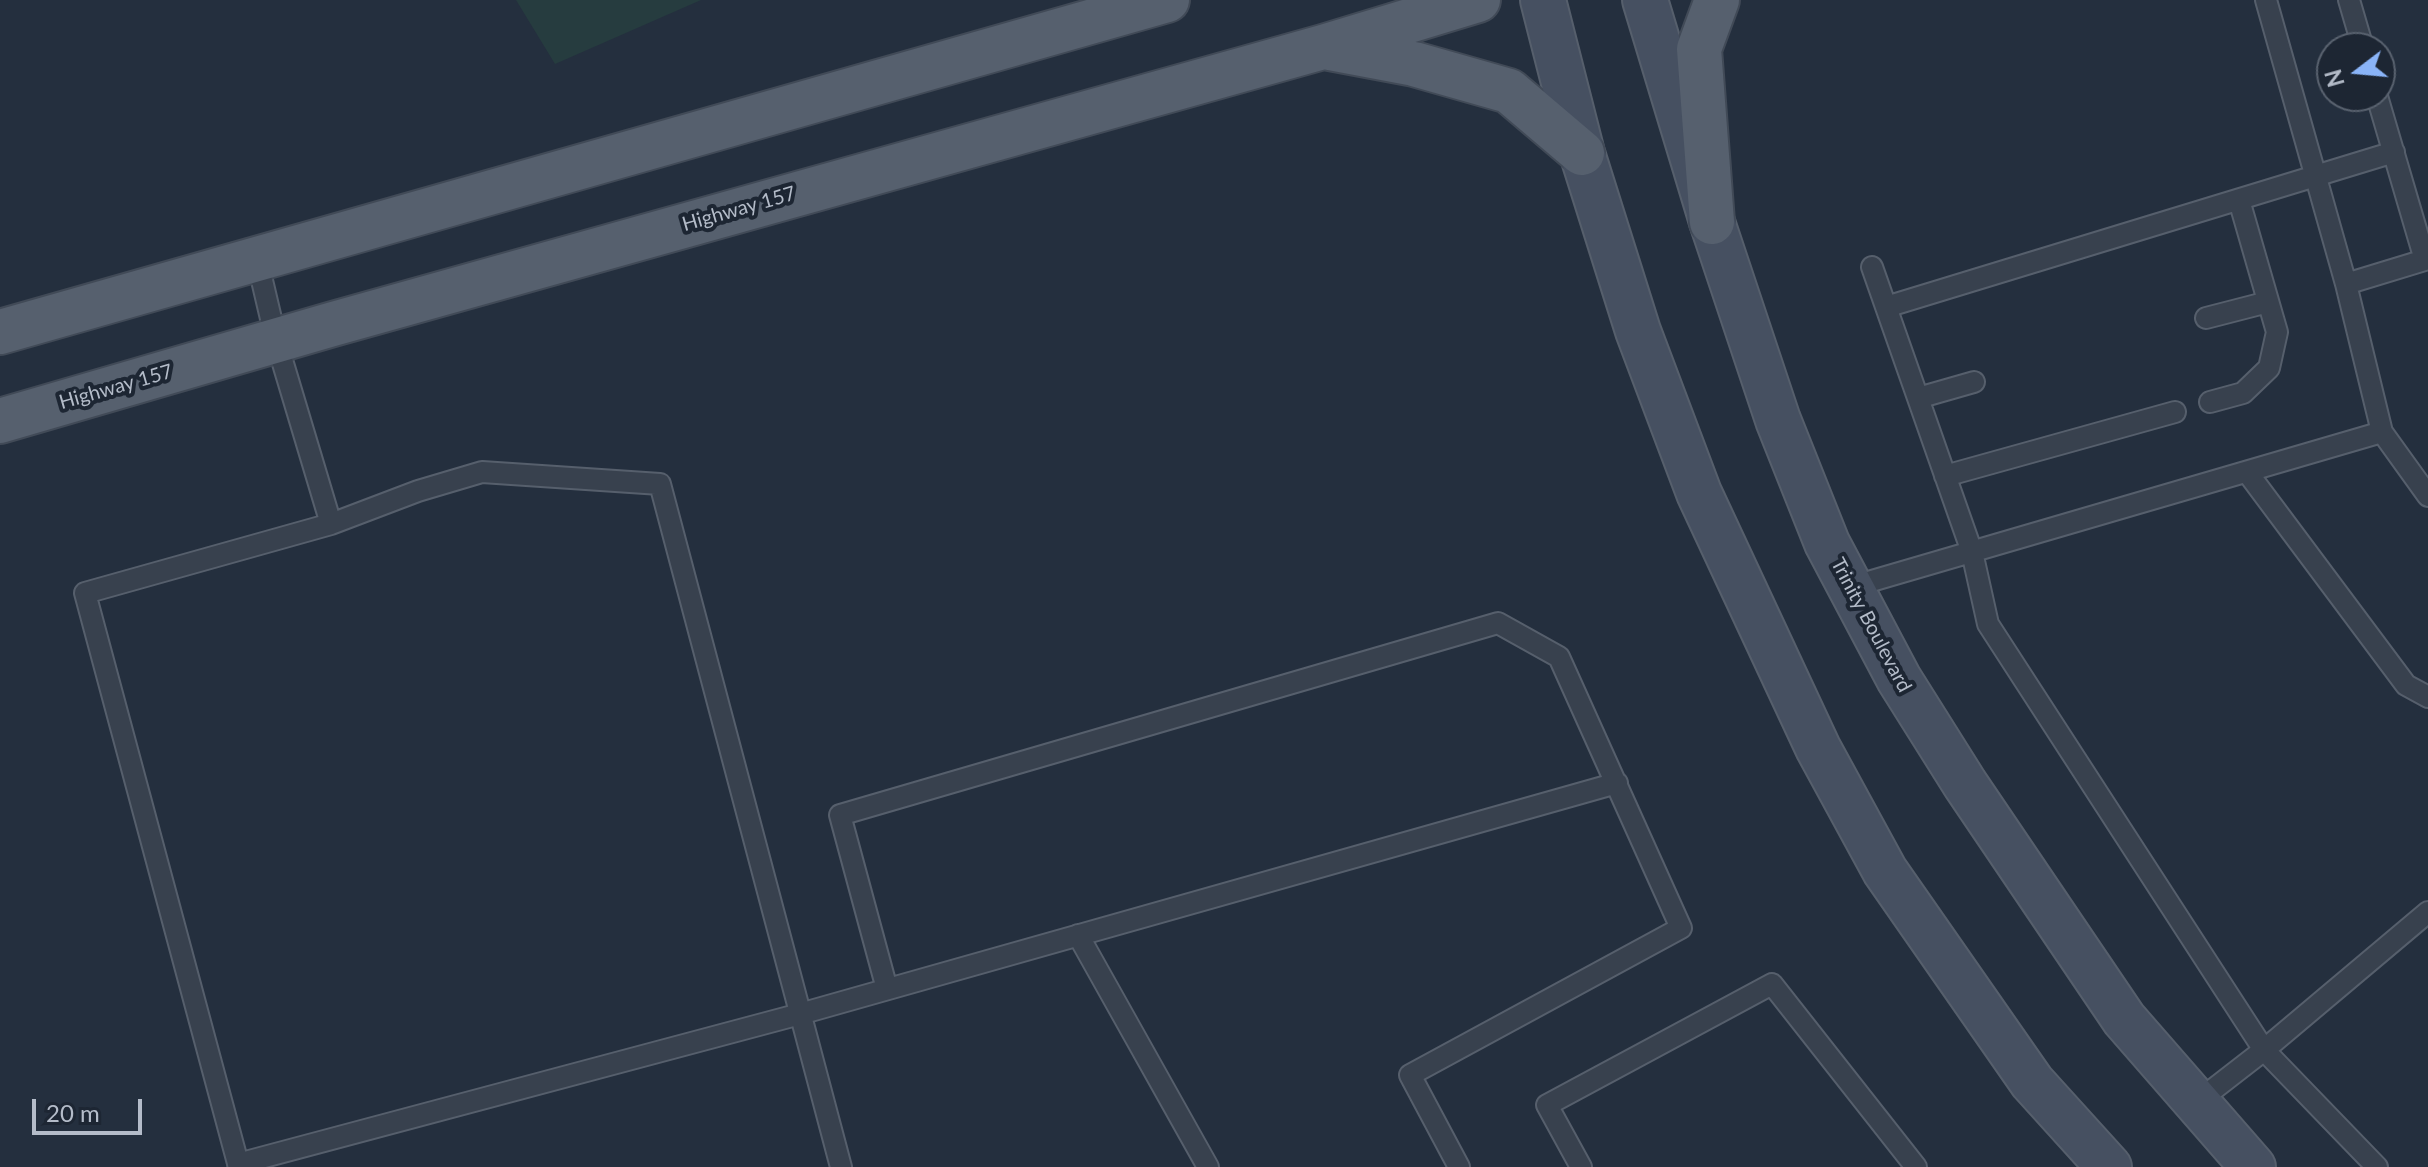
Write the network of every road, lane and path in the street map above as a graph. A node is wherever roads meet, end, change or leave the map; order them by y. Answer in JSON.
{"nodes":[{"id":1,"x":1167,"y":0,"type":"edge"},
{"id":2,"x":1478,"y":0,"type":"edge"},
{"id":3,"x":1543,"y":0,"type":"edge"},
{"id":4,"x":1645,"y":0,"type":"edge"},
{"id":5,"x":1717,"y":0,"type":"edge"},
{"id":6,"x":2266,"y":0,"type":"edge"},
{"id":7,"x":2349,"y":0,"type":"edge"},
{"id":8,"x":2358,"y":32,"type":"edge"},
{"id":9,"x":1323,"y":47,"type":"junction"},
{"id":10,"x":2382,"y":112,"type":"edge"},
{"id":11,"x":2394,"y":152,"type":"junction"},
{"id":12,"x":1582,"y":153,"type":"junction"},
{"id":13,"x":2317,"y":176,"type":"junction"},
{"id":14,"x":2239,"y":200,"type":"junction"},
{"id":15,"x":1712,"y":222,"type":"junction"},
{"id":16,"x":257,"y":259,"type":"junction"},
{"id":17,"x":2427,"y":260,"type":"edge"},
{"id":18,"x":1872,"y":267,"type":"dead end"},
{"id":19,"x":2346,"y":284,"type":"junction"},
{"id":20,"x":2268,"y":302,"type":"junction"},
{"id":21,"x":1886,"y":307,"type":"junction"},
{"id":22,"x":2206,"y":318,"type":"dead end"},
{"id":23,"x":0,"y":332,"type":"edge"},
{"id":24,"x":276,"y":340,"type":"junction"},
{"id":25,"x":1974,"y":382,"type":"dead end"},
{"id":26,"x":1918,"y":398,"type":"junction"},
{"id":27,"x":2210,"y":402,"type":"dead end"},
{"id":28,"x":2175,"y":412,"type":"dead end"},
{"id":29,"x":0,"y":421,"type":"edge"},
{"id":30,"x":2382,"y":432,"type":"junction"},
{"id":31,"x":2247,"y":472,"type":"junction"},
{"id":32,"x":1945,"y":476,"type":"junction"},
{"id":33,"x":2428,"y":496,"type":"edge"},
{"id":34,"x":331,"y":524,"type":"junction"},
{"id":35,"x":1972,"y":552,"type":"junction"},
{"id":36,"x":1851,"y":587,"type":"junction"},
{"id":37,"x":2428,"y":697,"type":"edge"},
{"id":38,"x":1617,"y":783,"type":"junction"},
{"id":39,"x":2428,"y":912,"type":"edge"},
{"id":40,"x":1078,"y":935,"type":"junction"},
{"id":41,"x":887,"y":989,"type":"junction"},
{"id":42,"x":800,"y":1014,"type":"junction"},
{"id":43,"x":2264,"y":1050,"type":"junction"},
{"id":44,"x":2197,"y":1102,"type":"junction"},
{"id":45,"x":239,"y":1166,"type":"edge"},
{"id":46,"x":841,"y":1167,"type":"edge"},
{"id":47,"x":1208,"y":1167,"type":"edge"},
{"id":48,"x":1459,"y":1167,"type":"edge"},
{"id":49,"x":1581,"y":1167,"type":"edge"},
{"id":50,"x":1916,"y":1167,"type":"edge"},
{"id":51,"x":2109,"y":1167,"type":"edge"},
{"id":52,"x":2253,"y":1167,"type":"edge"},
{"id":53,"x":2377,"y":1167,"type":"edge"}],
"edges":[{"from":1,"to":16,"type":"main road"},
{"from":2,"to":9,"type":"main road","name":"Highway 157"},
{"from":3,"to":12,"type":"main road"},
{"from":4,"to":15,"type":"main road","name":"Trinity Boulevard"},
{"from":5,"to":15,"type":"main road"},
{"from":6,"to":13,"type":"lane"},
{"from":7,"to":8,"type":"lane"},
{"from":9,"to":12,"type":"main road"},
{"from":9,"to":24,"type":"main road","name":"Highway 157"},
{"from":10,"to":11,"type":"lane"},
{"from":11,"to":13,"type":"lane"},
{"from":11,"to":17,"type":"lane"},
{"from":12,"to":51,"type":"main road"},
{"from":13,"to":14,"type":"lane"},
{"from":13,"to":19,"type":"lane"},
{"from":14,"to":20,"type":"lane"},
{"from":14,"to":21,"type":"lane"},
{"from":15,"to":36,"type":"main road","name":"Trinity Boulevard"},
{"from":16,"to":23,"type":"main road"},
{"from":16,"to":24,"type":"lane"},
{"from":17,"to":19,"type":"lane"},
{"from":18,"to":21,"type":"lane"},
{"from":19,"to":30,"type":"lane"},
{"from":20,"to":22,"type":"lane"},
{"from":20,"to":27,"type":"lane"},
{"from":21,"to":26,"type":"lane"},
{"from":24,"to":29,"type":"main road","name":"Highway 157"},
{"from":24,"to":34,"type":"lane"},
{"from":25,"to":26,"type":"lane"},
{"from":26,"to":32,"type":"lane"},
{"from":28,"to":32,"type":"lane"},
{"from":30,"to":31,"type":"lane"},
{"from":30,"to":33,"type":"lane"},
{"from":31,"to":35,"type":"lane"},
{"from":31,"to":37,"type":"lane"},
{"from":32,"to":35,"type":"lane"},
{"from":34,"to":42,"type":"lane"},
{"from":34,"to":45,"type":"lane"},
{"from":35,"to":36,"type":"lane"},
{"from":35,"to":43,"type":"lane"},
{"from":36,"to":44,"type":"main road","name":"Trinity Boulevard"},
{"from":38,"to":40,"type":"lane"},
{"from":38,"to":41,"type":"lane"},
{"from":38,"to":48,"type":"lane"},
{"from":39,"to":43,"type":"lane"},
{"from":40,"to":41,"type":"lane"},
{"from":40,"to":47,"type":"lane"},
{"from":41,"to":42,"type":"lane"},
{"from":42,"to":45,"type":"lane"},
{"from":42,"to":46,"type":"lane"},
{"from":43,"to":44,"type":"lane"},
{"from":43,"to":53,"type":"lane"},
{"from":44,"to":52,"type":"main road","name":"Trinity Boulevard"},
{"from":49,"to":50,"type":"lane"}]}
